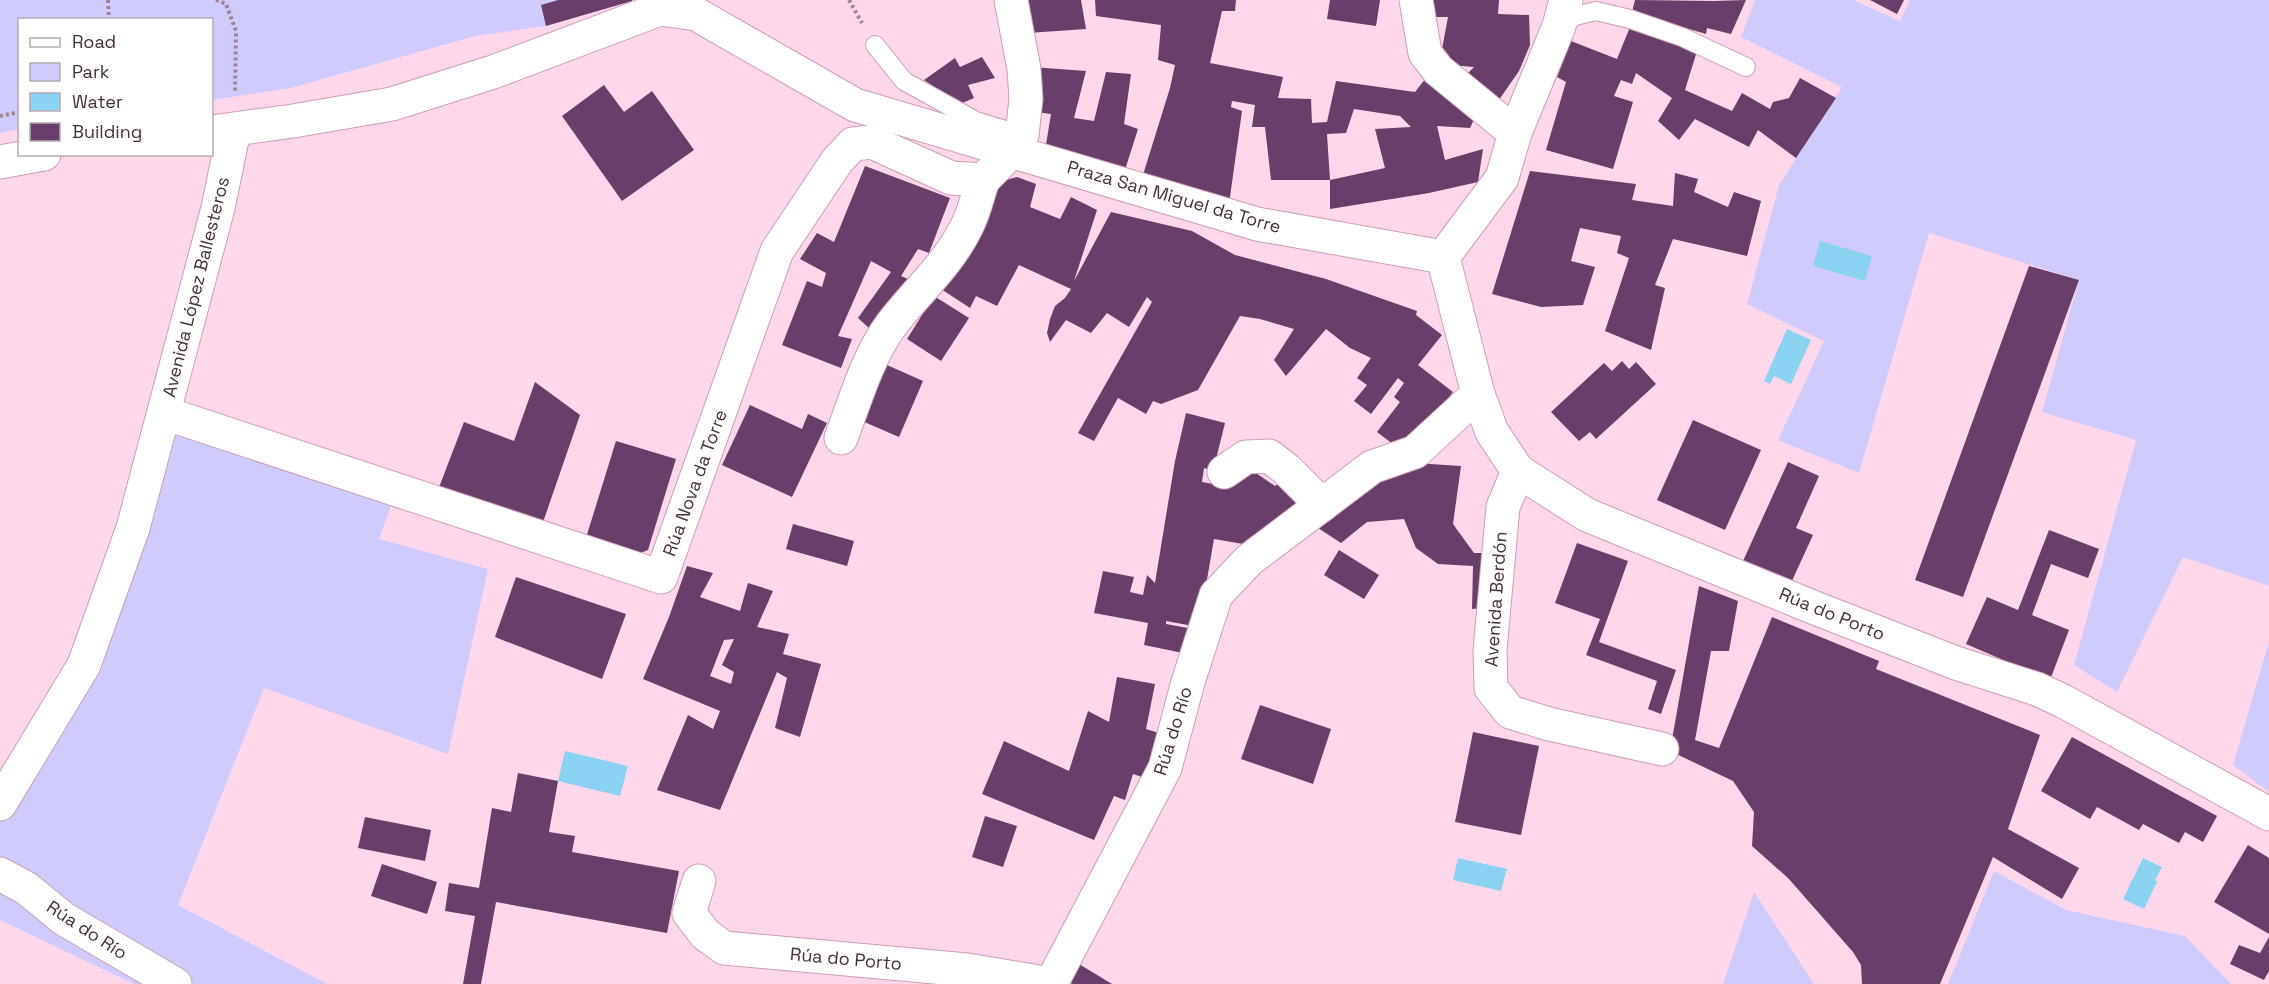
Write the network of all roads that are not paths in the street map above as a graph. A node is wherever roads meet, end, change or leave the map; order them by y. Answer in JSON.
{"nodes":[{"id":1,"x":1011,"y":0,"type":"edge"},
{"id":2,"x":1416,"y":0,"type":"edge"},
{"id":3,"x":1562,"y":13,"type":"edge"},
{"id":4,"x":875,"y":45,"type":"dead end"},
{"id":5,"x":1746,"y":67,"type":"dead end"},
{"id":6,"x":223,"y":131,"type":"edge"},
{"id":7,"x":1515,"y":133,"type":"junction"},
{"id":8,"x":1017,"y":142,"type":"junction"},
{"id":9,"x":33,"y":156,"type":"edge"},
{"id":10,"x":0,"y":162,"type":"edge"},
{"id":11,"x":982,"y":180,"type":"junction"},
{"id":12,"x":1443,"y":257,"type":"junction"},
{"id":13,"x":1478,"y":394,"type":"junction"},
{"id":14,"x":164,"y":413,"type":"junction"},
{"id":15,"x":841,"y":438,"type":"dead end"},
{"id":16,"x":1518,"y":471,"type":"junction"},
{"id":17,"x":1224,"y":472,"type":"dead end"},
{"id":18,"x":1322,"y":505,"type":"junction"},
{"id":19,"x":1662,"y":749,"type":"dead end"},
{"id":20,"x":0,"y":804,"type":"edge"},
{"id":21,"x":2269,"y":814,"type":"edge"},
{"id":22,"x":0,"y":874,"type":"edge"},
{"id":23,"x":699,"y":881,"type":"dead end"},
{"id":24,"x":175,"y":984,"type":"edge"},
{"id":25,"x":1051,"y":984,"type":"edge"}],
"edges":[{"from":1,"to":8,"type":"street"},
{"from":2,"to":7,"type":"street"},
{"from":3,"to":5,"type":"lane"},
{"from":3,"to":7,"type":"street"},
{"from":4,"to":8,"type":"lane"},
{"from":6,"to":8,"type":"street"},
{"from":6,"to":14,"type":"street","name":"Avenida López Ballesteros"},
{"from":7,"to":12,"type":"street"},
{"from":8,"to":11,"type":"street"},
{"from":8,"to":12,"type":"street","name":"Praza San Miguel da Torre"},
{"from":9,"to":10,"type":"street"},
{"from":11,"to":14,"type":"street","name":"Rúa Nova da Torre"},
{"from":11,"to":15,"type":"street"},
{"from":12,"to":13,"type":"street","name":"Rúa do Porto"},
{"from":13,"to":16,"type":"street","name":"Rúa do Porto"},
{"from":13,"to":18,"type":"street","name":"Rúa do Río"},
{"from":14,"to":20,"type":"street","name":"Avenida López Ballesteros"},
{"from":16,"to":19,"type":"street","name":"Avenida Berdón"},
{"from":16,"to":21,"type":"street","name":"Rúa do Porto"},
{"from":17,"to":18,"type":"street"},
{"from":18,"to":25,"type":"street","name":"Rúa do Río"},
{"from":22,"to":24,"type":"street","name":"Rúa do Río"},
{"from":23,"to":25,"type":"street","name":"Rúa do Porto"}]}
